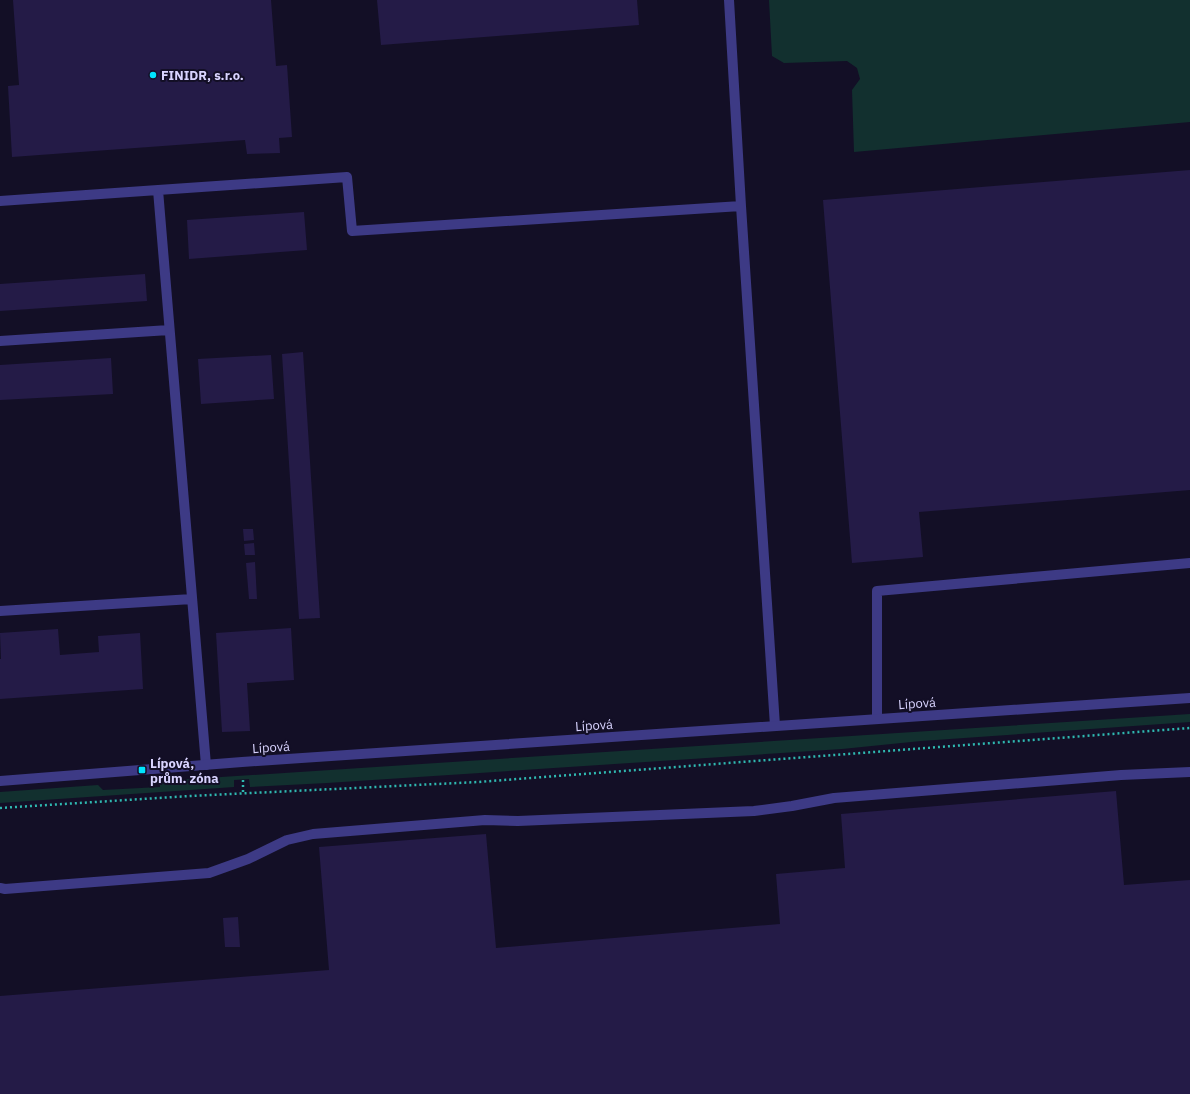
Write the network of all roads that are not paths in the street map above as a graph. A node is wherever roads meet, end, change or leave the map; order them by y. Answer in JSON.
{"nodes":[{"id":1,"x":729,"y":0,"type":"edge"},
{"id":2,"x":158,"y":190,"type":"junction"},
{"id":3,"x":0,"y":201,"type":"edge"},
{"id":4,"x":741,"y":206,"type":"junction"},
{"id":5,"x":170,"y":330,"type":"junction"},
{"id":6,"x":0,"y":341,"type":"edge"},
{"id":7,"x":1190,"y":563,"type":"edge"},
{"id":8,"x":192,"y":599,"type":"junction"},
{"id":9,"x":0,"y":611,"type":"edge"},
{"id":10,"x":1190,"y":698,"type":"edge"},
{"id":11,"x":876,"y":719,"type":"junction"},
{"id":12,"x":775,"y":726,"type":"junction"},
{"id":13,"x":206,"y":765,"type":"junction"},
{"id":14,"x":1190,"y":772,"type":"edge"},
{"id":15,"x":0,"y":781,"type":"edge"},
{"id":16,"x":0,"y":888,"type":"edge"}],
"edges":[{"from":1,"to":4,"type":"street"},
{"from":2,"to":3,"type":"street"},
{"from":2,"to":4,"type":"street"},
{"from":2,"to":5,"type":"street"},
{"from":4,"to":12,"type":"street"},
{"from":5,"to":6,"type":"street"},
{"from":5,"to":8,"type":"street"},
{"from":7,"to":11,"type":"street"},
{"from":8,"to":9,"type":"street"},
{"from":8,"to":13,"type":"street"},
{"from":10,"to":11,"type":"street","name":"Lípová"},
{"from":11,"to":12,"type":"street","name":"Lípová"},
{"from":12,"to":13,"type":"street","name":"Lípová"},
{"from":13,"to":15,"type":"street","name":"Lípová"},
{"from":14,"to":16,"type":"street"}]}
